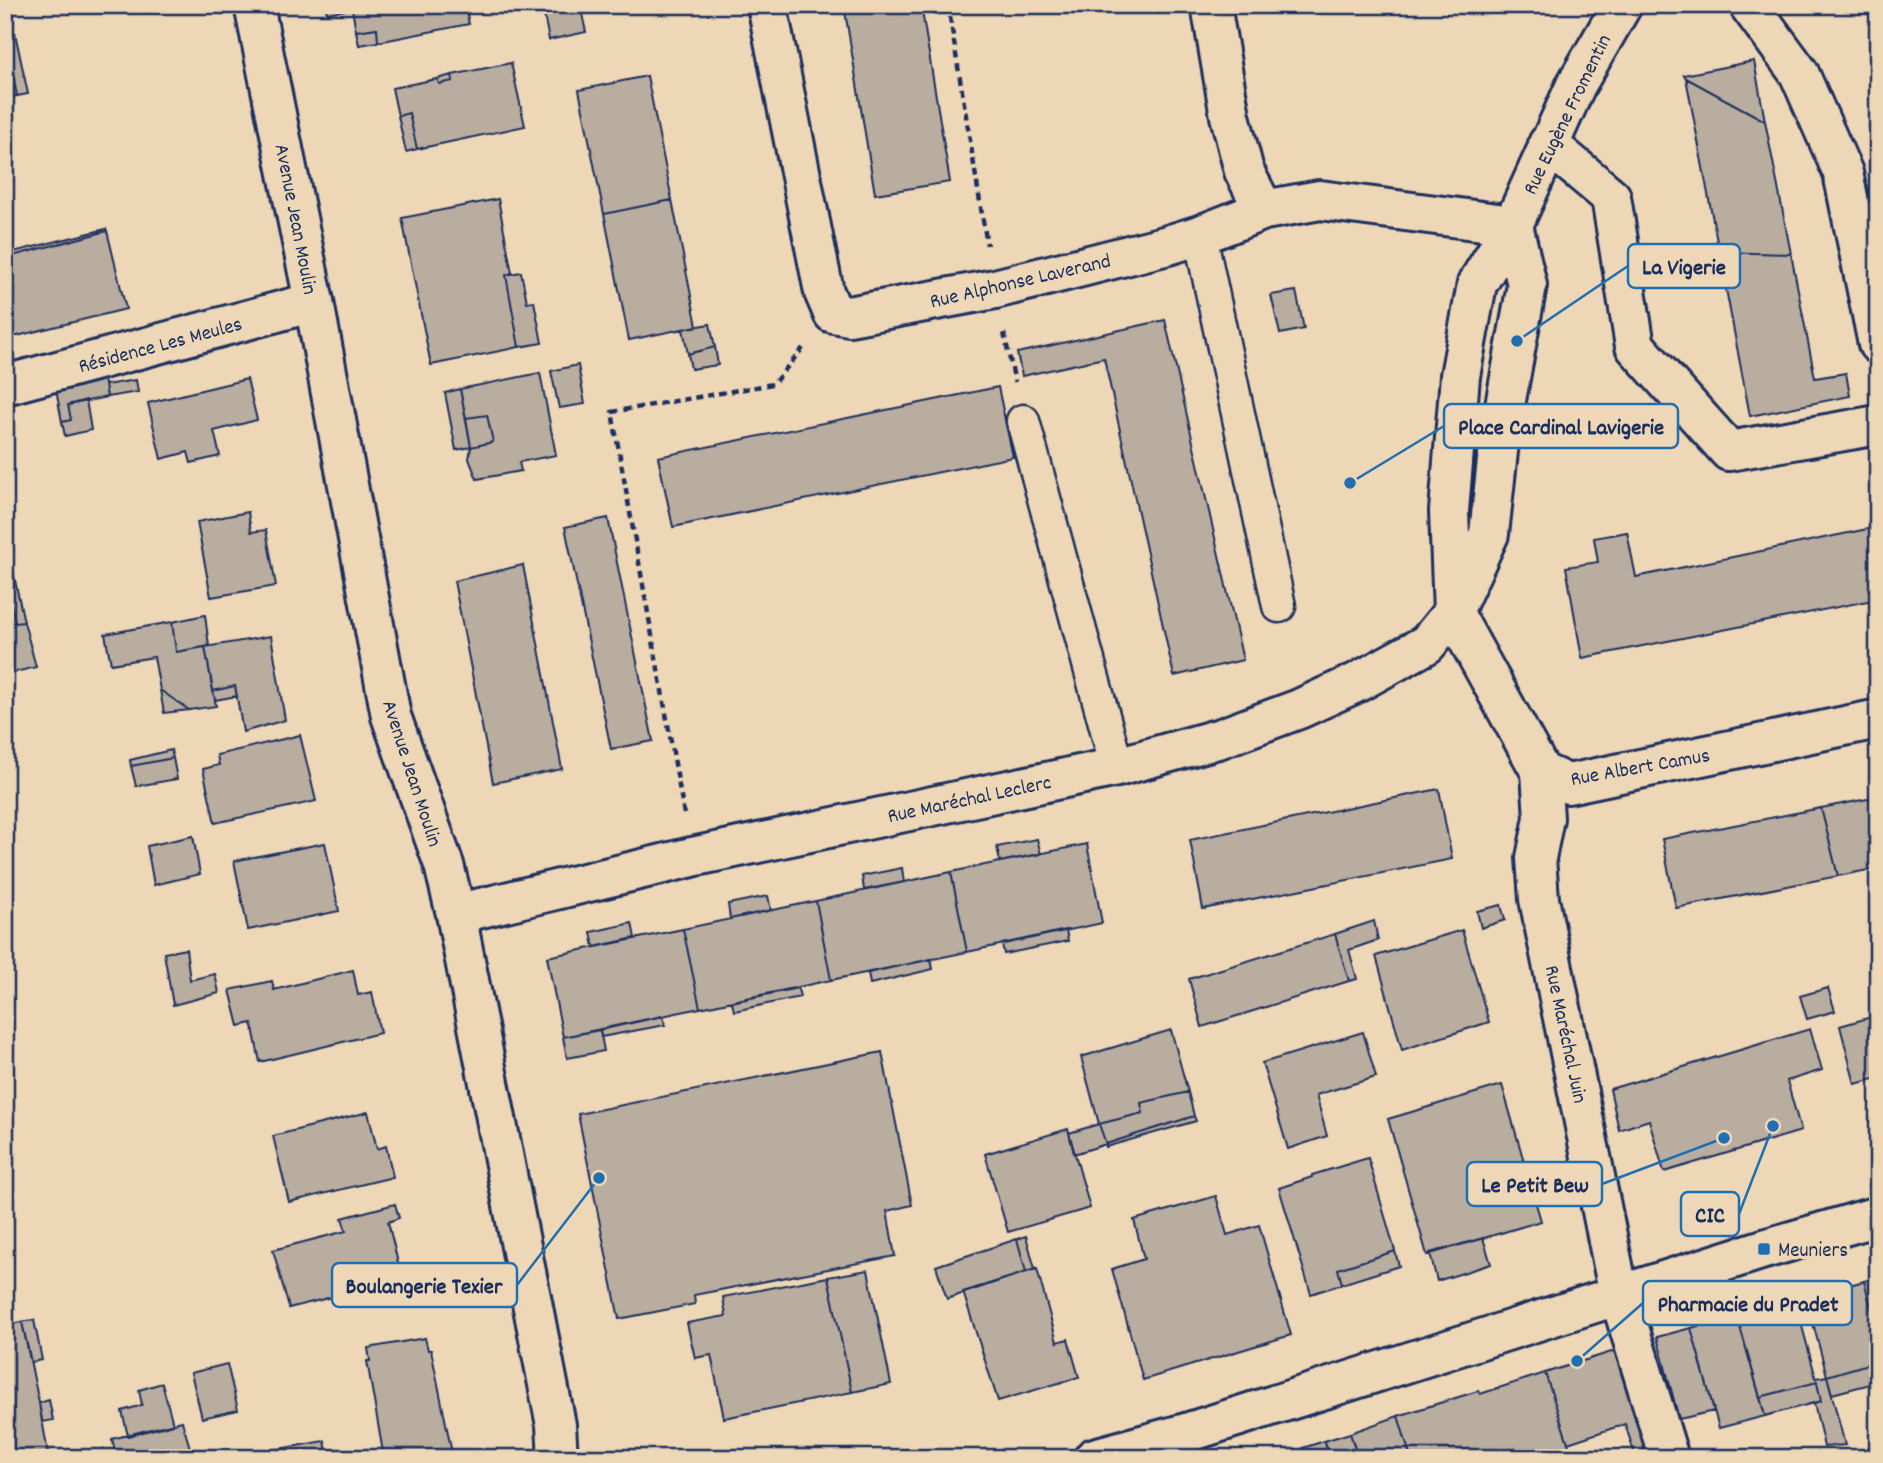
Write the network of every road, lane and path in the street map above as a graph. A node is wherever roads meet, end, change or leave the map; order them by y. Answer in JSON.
{"nodes":[{"id":1,"x":254,"y":5,"type":"edge"},
{"id":2,"x":767,"y":5,"type":"edge"},
{"id":3,"x":948,"y":5,"type":"edge"},
{"id":4,"x":1211,"y":5,"type":"edge"},
{"id":5,"x":1622,"y":5,"type":"edge"},
{"id":6,"x":1749,"y":5,"type":"edge"},
{"id":7,"x":1548,"y":144,"type":"junction"},
{"id":8,"x":1264,"y":211,"type":"junction"},
{"id":9,"x":1513,"y":225,"type":"junction"},
{"id":10,"x":1200,"y":235,"type":"junction"},
{"id":11,"x":995,"y":289,"type":"junction"},
{"id":12,"x":314,"y":302,"type":"junction"},
{"id":13,"x":833,"y":313,"type":"junction"},
{"id":14,"x":1878,"y":344,"type":"edge"},
{"id":15,"x":5,"y":385,"type":"edge"},
{"id":16,"x":1023,"y":421,"type":"joint"},
{"id":17,"x":1878,"y":425,"type":"edge"},
{"id":18,"x":1279,"y":606,"type":"dead end"},
{"id":19,"x":1453,"y":612,"type":"junction"},
{"id":20,"x":1878,"y":719,"type":"edge"},
{"id":21,"x":1118,"y":767,"type":"junction"},
{"id":22,"x":1541,"y":772,"type":"junction"},
{"id":23,"x":692,"y":857,"type":"junction"},
{"id":24,"x":456,"y":914,"type":"junction"},
{"id":25,"x":1878,"y":1216,"type":"edge"},
{"id":26,"x":1619,"y":1295,"type":"junction"},
{"id":27,"x":558,"y":1458,"type":"edge"},
{"id":28,"x":1094,"y":1458,"type":"edge"},
{"id":29,"x":1669,"y":1458,"type":"edge"}],
"edges":[{"from":1,"to":12,"type":"street","name":"Avenue Jean Moulin"},
{"from":2,"to":13,"type":"street"},
{"from":3,"to":11,"type":"path"},
{"from":4,"to":8,"type":"street"},
{"from":5,"to":7,"type":"street","name":"Rue Eugène Fromentin"},
{"from":6,"to":14,"type":"street"},
{"from":7,"to":9,"type":"street","name":"Rue Eugène Fromentin"},
{"from":7,"to":17,"type":"street"},
{"from":8,"to":9,"type":"street","name":"Rue Alphonse Laverand"},
{"from":8,"to":10,"type":"street","name":"Rue Alphonse Laverand"},
{"from":9,"to":19,"type":"street"},
{"from":10,"to":11,"type":"street","name":"Rue Alphonse Laverand"},
{"from":10,"to":18,"type":"lane"},
{"from":11,"to":13,"type":"street","name":"Rue Alphonse Laverand"},
{"from":11,"to":16,"type":"path"},
{"from":12,"to":15,"type":"street","name":"Résidence Les Meules"},
{"from":12,"to":24,"type":"street","name":"Avenue Jean Moulin"},
{"from":13,"to":23,"type":"path"},
{"from":16,"to":21,"type":"lane"},
{"from":19,"to":21,"type":"street","name":"Rue Maréchal Leclerc"},
{"from":19,"to":22,"type":"street","name":"Rue Albert Camus"},
{"from":20,"to":22,"type":"street","name":"Rue Albert Camus"},
{"from":21,"to":23,"type":"street","name":"Rue Maréchal Leclerc"},
{"from":22,"to":26,"type":"street","name":"Rue Maréchal Juin"},
{"from":23,"to":24,"type":"street","name":"Rue Maréchal Leclerc"},
{"from":24,"to":27,"type":"street","name":"Avenue Jean Moulin"},
{"from":25,"to":26,"type":"street"},
{"from":26,"to":28,"type":"street"},
{"from":26,"to":29,"type":"street","name":"Rue Maréchal Juin"}]}
